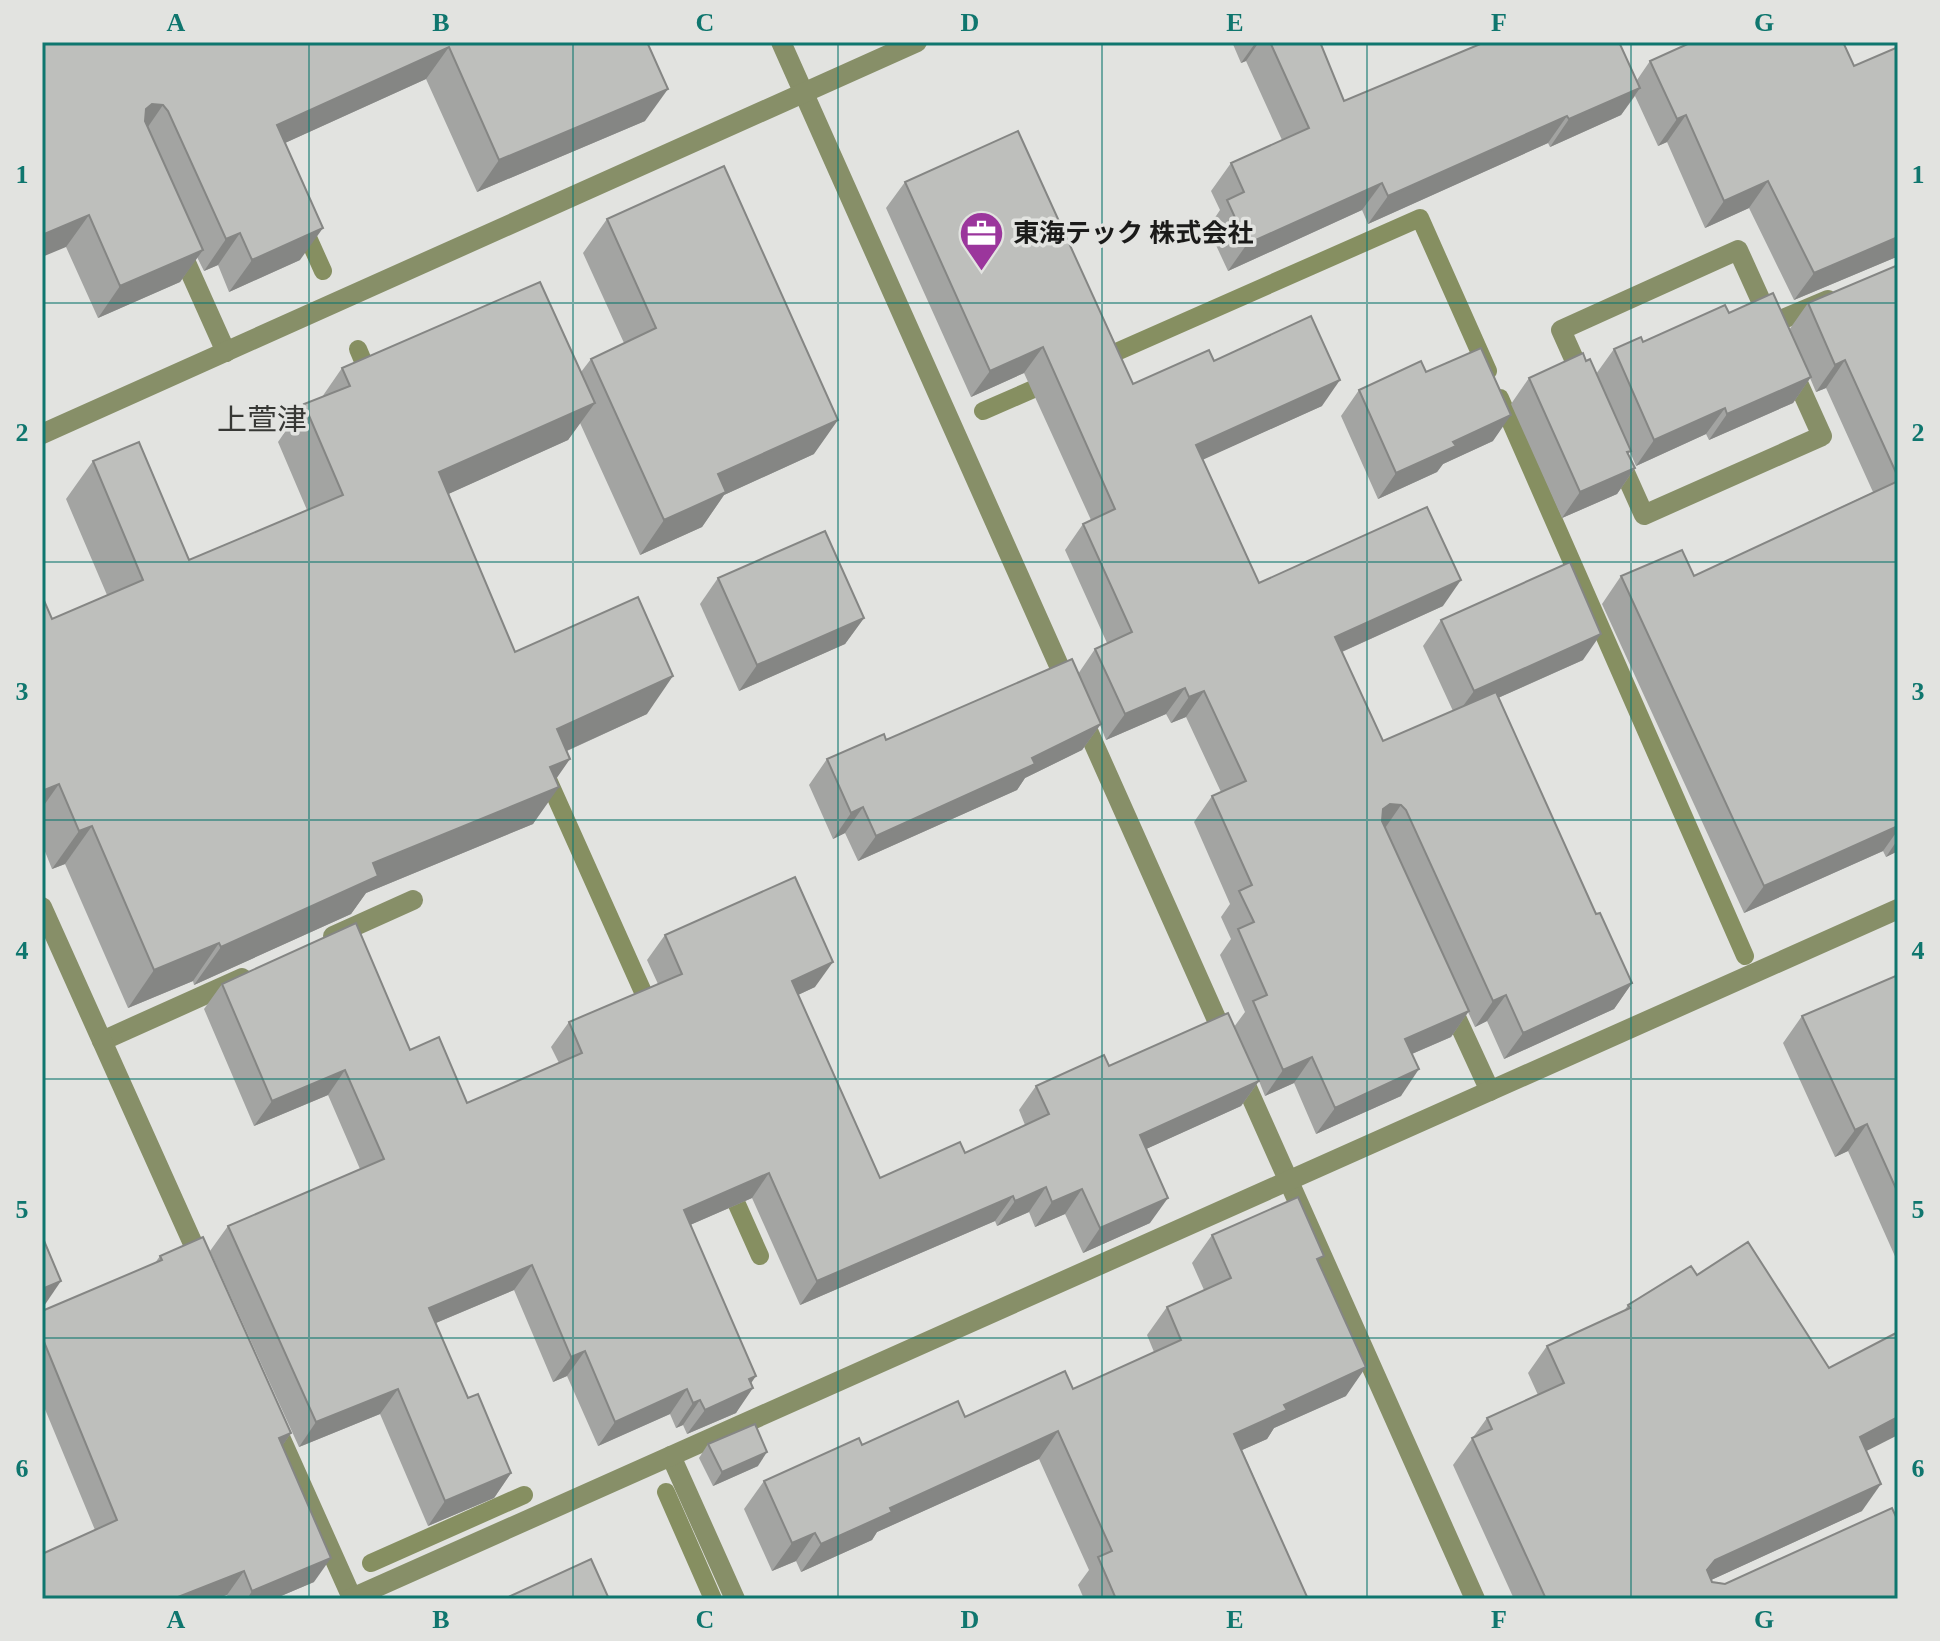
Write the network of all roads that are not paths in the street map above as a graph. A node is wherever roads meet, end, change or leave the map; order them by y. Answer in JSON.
{"nodes":[{"id":1,"x":781,"y":42,"type":"edge"},
{"id":2,"x":917,"y":42,"type":"edge"},
{"id":3,"x":804,"y":93,"type":"junction"},
{"id":4,"x":174,"y":235,"type":"edge"},
{"id":5,"x":1841,"y":294,"type":"edge"},
{"id":6,"x":1771,"y":324,"type":"junction"},
{"id":7,"x":226,"y":352,"type":"junction"},
{"id":8,"x":42,"y":434,"type":"edge"},
{"id":9,"x":413,"y":900,"type":"dead end"},
{"id":10,"x":42,"y":907,"type":"edge"},
{"id":11,"x":1898,"y":909,"type":"edge"},
{"id":12,"x":314,"y":945,"type":"edge"},
{"id":13,"x":258,"y":971,"type":"edge"},
{"id":14,"x":1439,"y":980,"type":"edge"},
{"id":15,"x":102,"y":1041,"type":"junction"},
{"id":16,"x":1490,"y":1091,"type":"junction"},
{"id":17,"x":1288,"y":1180,"type":"junction"},
{"id":18,"x":211,"y":1284,"type":"edge"},
{"id":19,"x":262,"y":1398,"type":"edge"},
{"id":20,"x":671,"y":1456,"type":"junction"},
{"id":21,"x":351,"y":1599,"type":"edge"},
{"id":22,"x":735,"y":1599,"type":"edge"},
{"id":23,"x":1475,"y":1599,"type":"edge"}],
"edges":[{"from":1,"to":3,"type":"street"},
{"from":2,"to":3,"type":"street"},
{"from":3,"to":7,"type":"street"},
{"from":3,"to":17,"type":"street"},
{"from":4,"to":7,"type":"street"},
{"from":5,"to":6,"type":"street"},
{"from":6,"to":6,"type":"street"},
{"from":7,"to":8,"type":"street"},
{"from":9,"to":12,"type":"street"},
{"from":10,"to":15,"type":"street"},
{"from":11,"to":16,"type":"street"},
{"from":13,"to":15,"type":"street"},
{"from":14,"to":16,"type":"street"},
{"from":15,"to":18,"type":"street"},
{"from":16,"to":17,"type":"street"},
{"from":17,"to":20,"type":"street"},
{"from":17,"to":23,"type":"street"},
{"from":19,"to":21,"type":"street"},
{"from":20,"to":21,"type":"street"},
{"from":20,"to":22,"type":"street"}]}
